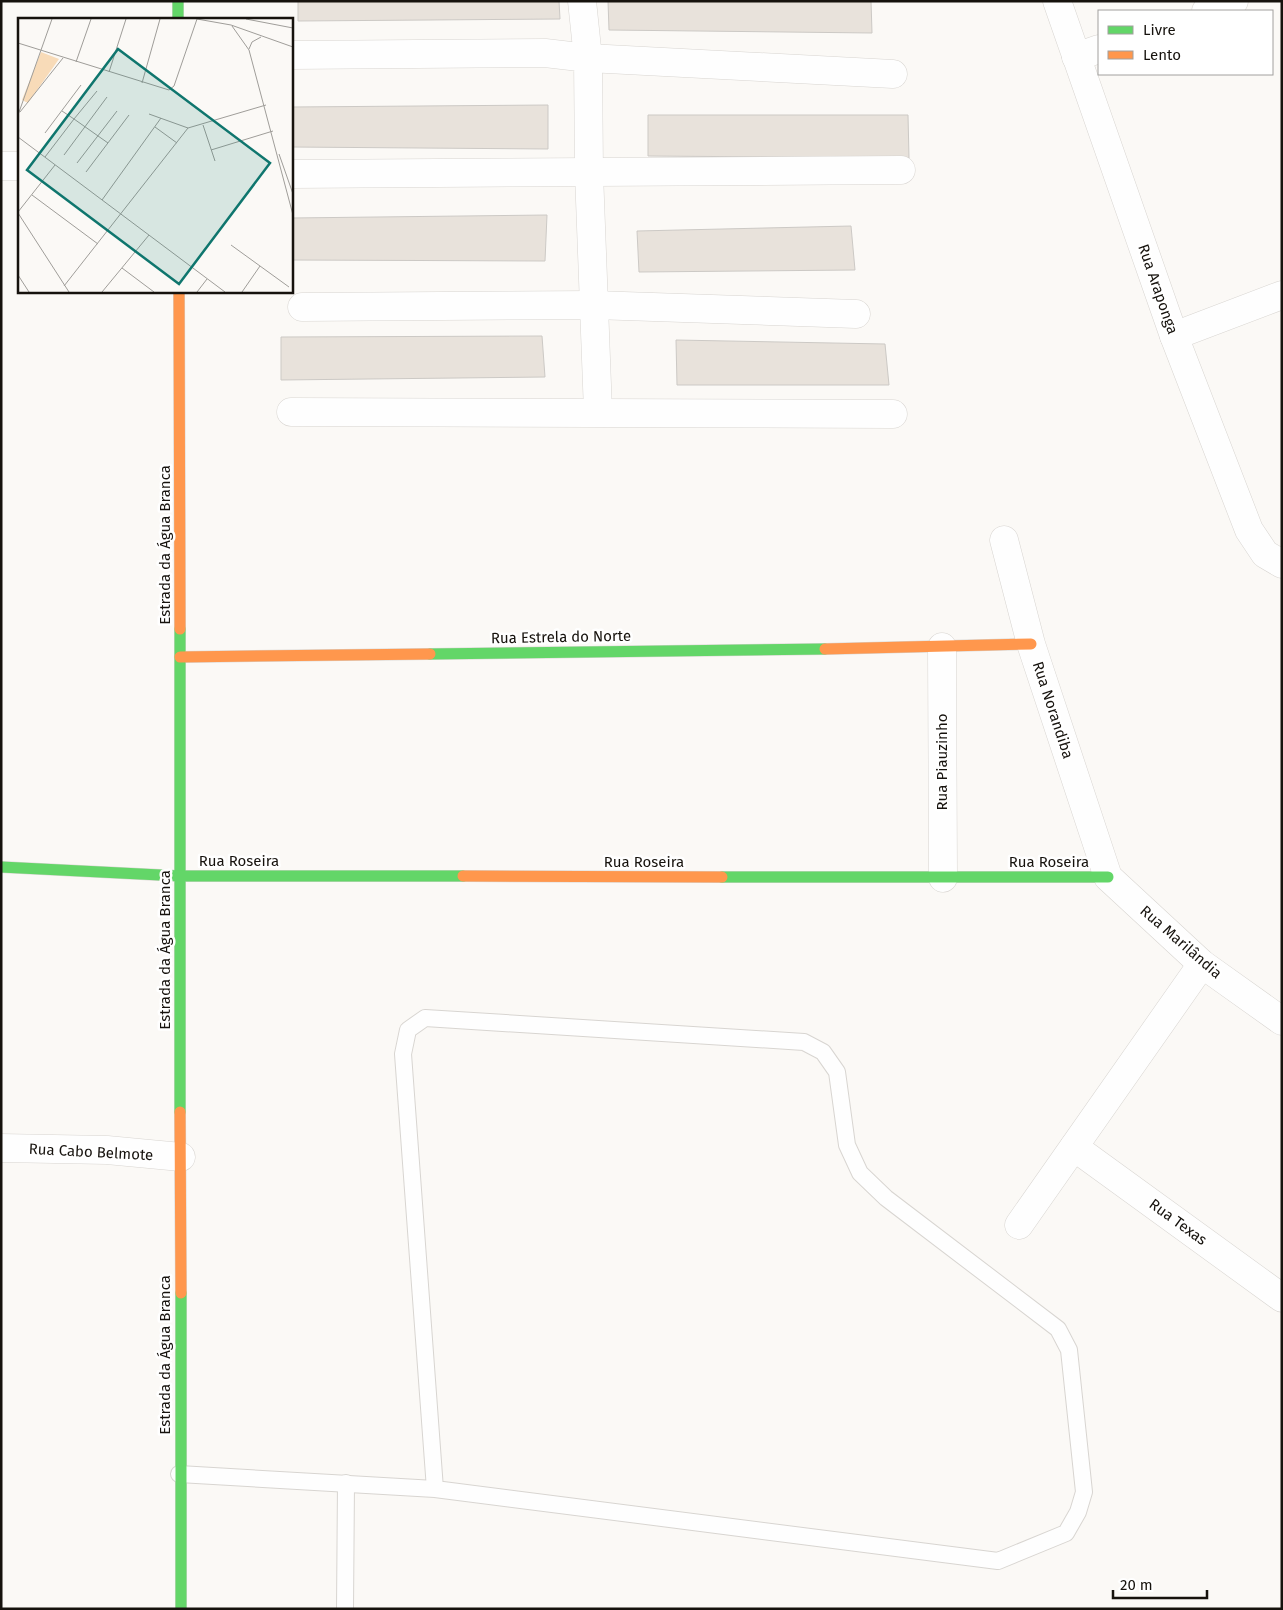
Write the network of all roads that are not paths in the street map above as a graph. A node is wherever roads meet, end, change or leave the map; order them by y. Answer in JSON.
{"nodes":[{"id":1,"x":178,"y":1,"type":"edge"},
{"id":2,"x":582,"y":1,"type":"edge"},
{"id":3,"x":1057,"y":1,"type":"edge"},
{"id":4,"x":1234,"y":1,"type":"edge"},
{"id":5,"x":1209,"y":10,"type":"edge"},
{"id":6,"x":178,"y":18,"type":"edge"},
{"id":7,"x":1088,"y":53,"type":"edge"},
{"id":8,"x":292,"y":55,"type":"edge"},
{"id":9,"x":588,"y":58,"type":"junction"},
{"id":10,"x":893,"y":74,"type":"dead end"},
{"id":11,"x":1,"y":166,"type":"edge"},
{"id":12,"x":18,"y":166,"type":"edge"},
{"id":13,"x":901,"y":170,"type":"dead end"},
{"id":14,"x":589,"y":173,"type":"junction"},
{"id":15,"x":292,"y":174,"type":"edge"},
{"id":16,"x":179,"y":292,"type":"edge"},
{"id":17,"x":1282,"y":295,"type":"edge"},
{"id":18,"x":594,"y":305,"type":"junction"},
{"id":19,"x":302,"y":307,"type":"dead end"},
{"id":20,"x":856,"y":314,"type":"dead end"},
{"id":21,"x":1174,"y":336,"type":"junction"},
{"id":22,"x":291,"y":412,"type":"dead end"},
{"id":23,"x":598,"y":412,"type":"junction"},
{"id":24,"x":893,"y":414,"type":"dead end"},
{"id":25,"x":1004,"y":540,"type":"dead end"},
{"id":26,"x":1282,"y":564,"type":"edge"},
{"id":27,"x":1030,"y":644,"type":"junction"},
{"id":28,"x":942,"y":647,"type":"junction"},
{"id":29,"x":180,"y":657,"type":"junction"},
{"id":30,"x":1,"y":867,"type":"edge"},
{"id":31,"x":180,"y":876,"type":"junction"},
{"id":32,"x":1108,"y":877,"type":"junction"},
{"id":33,"x":942,"y":878,"type":"junction"},
{"id":34,"x":1202,"y":964,"type":"junction"},
{"id":35,"x":1282,"y":1021,"type":"edge"},
{"id":36,"x":1074,"y":1147,"type":"junction"},
{"id":37,"x":1,"y":1148,"type":"edge"},
{"id":38,"x":181,"y":1157,"type":"junction"},
{"id":39,"x":1019,"y":1225,"type":"dead end"},
{"id":40,"x":1282,"y":1298,"type":"edge"},
{"id":41,"x":179,"y":1474,"type":"junction"},
{"id":42,"x":346,"y":1483,"type":"junction"},
{"id":43,"x":435,"y":1489,"type":"junction"},
{"id":44,"x":181,"y":1609,"type":"edge"},
{"id":45,"x":345,"y":1609,"type":"edge"}],
"edges":[{"from":1,"to":6,"type":"street"},
{"from":2,"to":9,"type":"street"},
{"from":3,"to":7,"type":"street","name":"Rua Araponga"},
{"from":4,"to":5,"type":"street"},
{"from":7,"to":21,"type":"street","name":"Rua Araponga"},
{"from":8,"to":9,"type":"street"},
{"from":9,"to":10,"type":"street"},
{"from":9,"to":14,"type":"street"},
{"from":11,"to":12,"type":"street"},
{"from":13,"to":14,"type":"street"},
{"from":14,"to":15,"type":"street"},
{"from":14,"to":18,"type":"street"},
{"from":16,"to":29,"type":"street","name":"Estrada da Água Branca"},
{"from":17,"to":21,"type":"street"},
{"from":18,"to":19,"type":"street"},
{"from":18,"to":20,"type":"street"},
{"from":18,"to":23,"type":"street"},
{"from":21,"to":26,"type":"street","name":"Rua Araponga"},
{"from":22,"to":23,"type":"street"},
{"from":23,"to":24,"type":"street"},
{"from":25,"to":27,"type":"street","name":"Rua Norandiba"},
{"from":27,"to":28,"type":"street","name":"Rua Estrela do Norte"},
{"from":27,"to":32,"type":"street","name":"Rua Norandiba"},
{"from":28,"to":29,"type":"street","name":"Rua Estrela do Norte"},
{"from":28,"to":33,"type":"street","name":"Rua Piauzinho"},
{"from":29,"to":31,"type":"street","name":"Estrada da Água Branca"},
{"from":30,"to":31,"type":"street","name":"Rua Roseira"},
{"from":31,"to":33,"type":"street","name":"Rua Roseira"},
{"from":31,"to":38,"type":"street","name":"Estrada da Água Branca"},
{"from":32,"to":33,"type":"street","name":"Rua Roseira"},
{"from":32,"to":34,"type":"street","name":"Rua Marilândia"},
{"from":34,"to":35,"type":"street","name":"Rua Marilândia"},
{"from":34,"to":36,"type":"street"},
{"from":36,"to":39,"type":"street"},
{"from":36,"to":40,"type":"street","name":"Rua Texas"},
{"from":37,"to":38,"type":"street","name":"Rua Cabo Belmote"},
{"from":38,"to":41,"type":"street","name":"Estrada da Água Branca"},
{"from":41,"to":42,"type":"lane"},
{"from":41,"to":44,"type":"street","name":"Estrada da Água Branca"},
{"from":42,"to":43,"type":"lane"},
{"from":42,"to":45,"type":"lane"},
{"from":43,"to":43,"type":"lane"}]}
